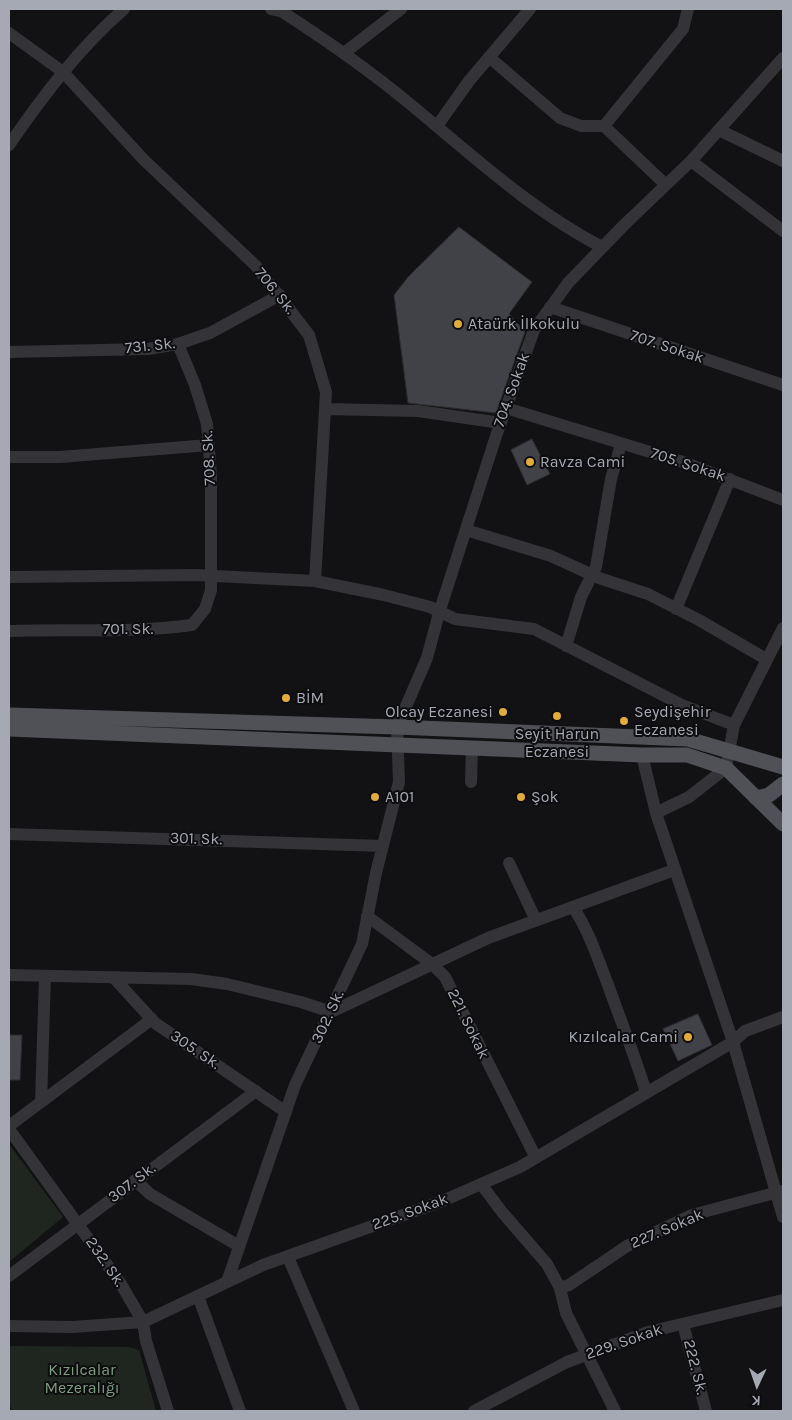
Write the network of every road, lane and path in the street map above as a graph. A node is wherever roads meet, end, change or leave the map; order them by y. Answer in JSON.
{"nodes":[{"id":1,"x":124,"y":9,"type":"edge"},
{"id":2,"x":271,"y":9,"type":"edge"},
{"id":3,"x":401,"y":9,"type":"edge"},
{"id":4,"x":530,"y":9,"type":"edge"},
{"id":5,"x":688,"y":9,"type":"edge"},
{"id":6,"x":9,"y":33,"type":"edge"},
{"id":7,"x":344,"y":53,"type":"junction"},
{"id":8,"x":489,"y":57,"type":"junction"},
{"id":9,"x":783,"y":58,"type":"edge"},
{"id":10,"x":63,"y":72,"type":"junction"},
{"id":11,"x":437,"y":126,"type":"junction"},
{"id":12,"x":604,"y":126,"type":"junction"},
{"id":13,"x":719,"y":130,"type":"junction"},
{"id":14,"x":9,"y":145,"type":"edge"},
{"id":15,"x":691,"y":161,"type":"junction"},
{"id":16,"x":783,"y":161,"type":"edge"},
{"id":17,"x":666,"y":185,"type":"junction"},
{"id":18,"x":783,"y":231,"type":"edge"},
{"id":19,"x":602,"y":247,"type":"junction"},
{"id":20,"x":280,"y":295,"type":"junction"},
{"id":21,"x":550,"y":307,"type":"junction"},
{"id":22,"x":178,"y":344,"type":"junction"},
{"id":23,"x":9,"y":352,"type":"edge"},
{"id":24,"x":783,"y":385,"type":"edge"},
{"id":25,"x":506,"y":408,"type":"junction"},
{"id":26,"x":325,"y":409,"type":"junction"},
{"id":27,"x":501,"y":423,"type":"junction"},
{"id":28,"x":621,"y":444,"type":"junction"},
{"id":29,"x":209,"y":445,"type":"junction"},
{"id":30,"x":9,"y":458,"type":"edge"},
{"id":31,"x":730,"y":479,"type":"junction"},
{"id":32,"x":783,"y":500,"type":"edge"},
{"id":33,"x":466,"y":530,"type":"junction"},
{"id":34,"x":592,"y":574,"type":"junction"},
{"id":35,"x":211,"y":576,"type":"junction"},
{"id":36,"x":9,"y":577,"type":"edge"},
{"id":37,"x":316,"y":581,"type":"junction"},
{"id":38,"x":676,"y":609,"type":"junction"},
{"id":39,"x":439,"y":613,"type":"junction"},
{"id":40,"x":783,"y":628,"type":"edge"},
{"id":41,"x":9,"y":632,"type":"edge"},
{"id":42,"x":566,"y":646,"type":"junction"},
{"id":43,"x":766,"y":659,"type":"junction"},
{"id":44,"x":9,"y":715,"type":"edge"},
{"id":45,"x":734,"y":725,"type":"junction"},
{"id":46,"x":397,"y":727,"type":"junction"},
{"id":47,"x":9,"y":728,"type":"edge"},
{"id":48,"x":396,"y":744,"type":"junction"},
{"id":49,"x":472,"y":748,"type":"junction"},
{"id":50,"x":730,"y":751,"type":"junction"},
{"id":51,"x":642,"y":755,"type":"junction"},
{"id":52,"x":726,"y":768,"type":"junction"},
{"id":53,"x":783,"y":768,"type":"edge"},
{"id":54,"x":470,"y":782,"type":"dead end"},
{"id":55,"x":783,"y":784,"type":"edge"},
{"id":56,"x":756,"y":798,"type":"junction"},
{"id":57,"x":783,"y":810,"type":"edge"},
{"id":58,"x":656,"y":813,"type":"junction"},
{"id":59,"x":783,"y":824,"type":"edge"},
{"id":60,"x":9,"y":834,"type":"edge"},
{"id":61,"x":383,"y":846,"type":"junction"},
{"id":62,"x":510,"y":863,"type":"dead end"},
{"id":63,"x":674,"y":869,"type":"junction"},
{"id":64,"x":573,"y":907,"type":"junction"},
{"id":65,"x":367,"y":916,"type":"junction"},
{"id":66,"x":534,"y":916,"type":"junction"},
{"id":67,"x":432,"y":964,"type":"junction"},
{"id":68,"x":9,"y":975,"type":"edge"},
{"id":69,"x":45,"y":976,"type":"junction"},
{"id":70,"x":114,"y":978,"type":"junction"},
{"id":71,"x":331,"y":1012,"type":"junction"},
{"id":72,"x":783,"y":1017,"type":"edge"},
{"id":73,"x":152,"y":1019,"type":"junction"},
{"id":74,"x":733,"y":1042,"type":"junction"},
{"id":75,"x":256,"y":1090,"type":"junction"},
{"id":76,"x":646,"y":1092,"type":"junction"},
{"id":77,"x":40,"y":1102,"type":"junction"},
{"id":78,"x":286,"y":1112,"type":"junction"},
{"id":79,"x":9,"y":1128,"type":"edge"},
{"id":80,"x":536,"y":1158,"type":"junction"},
{"id":81,"x":135,"y":1180,"type":"junction"},
{"id":82,"x":481,"y":1184,"type":"junction"},
{"id":83,"x":779,"y":1192,"type":"edge"},
{"id":84,"x":783,"y":1217,"type":"edge"},
{"id":85,"x":78,"y":1223,"type":"junction"},
{"id":86,"x":239,"y":1246,"type":"junction"},
{"id":87,"x":288,"y":1256,"type":"junction"},
{"id":88,"x":9,"y":1276,"type":"edge"},
{"id":89,"x":227,"y":1282,"type":"junction"},
{"id":90,"x":560,"y":1288,"type":"junction"},
{"id":91,"x":198,"y":1296,"type":"junction"},
{"id":92,"x":783,"y":1300,"type":"edge"},
{"id":93,"x":143,"y":1322,"type":"junction"},
{"id":94,"x":684,"y":1324,"type":"junction"},
{"id":95,"x":9,"y":1326,"type":"edge"},
{"id":96,"x":586,"y":1355,"type":"junction"},
{"id":97,"x":168,"y":1411,"type":"edge"},
{"id":98,"x":240,"y":1411,"type":"edge"},
{"id":99,"x":354,"y":1411,"type":"edge"},
{"id":100,"x":474,"y":1411,"type":"edge"},
{"id":101,"x":615,"y":1411,"type":"edge"},
{"id":102,"x":706,"y":1411,"type":"edge"}],
"edges":[{"from":1,"to":10,"type":"street"},
{"from":2,"to":7,"type":"street"},
{"from":3,"to":7,"type":"street"},
{"from":4,"to":8,"type":"street"},
{"from":5,"to":12,"type":"street"},
{"from":6,"to":10,"type":"street","name":"706. Sk."},
{"from":7,"to":11,"type":"street"},
{"from":8,"to":11,"type":"street"},
{"from":8,"to":12,"type":"street"},
{"from":9,"to":13,"type":"street","name":"704. Sokak"},
{"from":10,"to":14,"type":"street"},
{"from":10,"to":20,"type":"street","name":"706. Sk."},
{"from":11,"to":19,"type":"street"},
{"from":12,"to":17,"type":"street"},
{"from":13,"to":15,"type":"street","name":"704. Sokak"},
{"from":13,"to":16,"type":"street"},
{"from":15,"to":17,"type":"street","name":"704. Sokak"},
{"from":15,"to":18,"type":"street"},
{"from":17,"to":19,"type":"street","name":"704. Sokak"},
{"from":19,"to":21,"type":"street","name":"704. Sokak"},
{"from":20,"to":22,"type":"street","name":"731. Sk."},
{"from":20,"to":26,"type":"street","name":"706. Sk."},
{"from":21,"to":24,"type":"street","name":"707. Sokak"},
{"from":21,"to":25,"type":"street","name":"704. Sokak"},
{"from":22,"to":23,"type":"street","name":"731. Sk."},
{"from":22,"to":29,"type":"street","name":"708. Sk."},
{"from":25,"to":27,"type":"street","name":"704. Sokak"},
{"from":25,"to":28,"type":"street","name":"705. Sokak"},
{"from":26,"to":27,"type":"street"},
{"from":26,"to":37,"type":"street","name":"706. Sk."},
{"from":27,"to":33,"type":"street","name":"704. Sokak"},
{"from":28,"to":31,"type":"street","name":"705. Sokak"},
{"from":28,"to":34,"type":"street"},
{"from":29,"to":30,"type":"street"},
{"from":29,"to":35,"type":"street","name":"708. Sk."},
{"from":31,"to":32,"type":"street","name":"705. Sokak"},
{"from":31,"to":38,"type":"street"},
{"from":33,"to":34,"type":"street"},
{"from":33,"to":39,"type":"street","name":"704. Sokak"},
{"from":34,"to":38,"type":"street"},
{"from":34,"to":42,"type":"street"},
{"from":35,"to":36,"type":"street"},
{"from":35,"to":37,"type":"street"},
{"from":35,"to":41,"type":"street","name":"701. Sk."},
{"from":37,"to":39,"type":"street"},
{"from":38,"to":43,"type":"street"},
{"from":39,"to":42,"type":"street"},
{"from":39,"to":46,"type":"street","name":"704. Sokak"},
{"from":40,"to":43,"type":"street"},
{"from":42,"to":45,"type":"street"},
{"from":43,"to":45,"type":"street"},
{"from":44,"to":46,"type":"main road"},
{"from":45,"to":50,"type":"street"},
{"from":46,"to":48,"type":"street","name":"704. Sokak"},
{"from":46,"to":50,"type":"main road"},
{"from":47,"to":48,"type":"main road"},
{"from":48,"to":49,"type":"main road"},
{"from":48,"to":61,"type":"street","name":"302. Sk."},
{"from":49,"to":51,"type":"main road"},
{"from":49,"to":54,"type":"street"},
{"from":50,"to":52,"type":"street"},
{"from":50,"to":53,"type":"main road"},
{"from":51,"to":52,"type":"main road"},
{"from":51,"to":58,"type":"street"},
{"from":52,"to":56,"type":"main road"},
{"from":52,"to":58,"type":"street"},
{"from":55,"to":56,"type":"main road"},
{"from":56,"to":59,"type":"main road"},
{"from":57,"to":59,"type":"main road"},
{"from":58,"to":63,"type":"street"},
{"from":60,"to":61,"type":"street","name":"301. Sk."},
{"from":61,"to":65,"type":"street","name":"302. Sk."},
{"from":62,"to":66,"type":"street"},
{"from":63,"to":64,"type":"street"},
{"from":63,"to":66,"type":"street"},
{"from":63,"to":74,"type":"street"},
{"from":64,"to":67,"type":"street"},
{"from":64,"to":76,"type":"street"},
{"from":65,"to":67,"type":"street","name":"221. Sokak"},
{"from":65,"to":71,"type":"street","name":"302. Sk."},
{"from":66,"to":67,"type":"street"},
{"from":67,"to":71,"type":"street"},
{"from":67,"to":80,"type":"street","name":"221. Sokak"},
{"from":68,"to":69,"type":"street"},
{"from":69,"to":70,"type":"street"},
{"from":69,"to":77,"type":"street"},
{"from":70,"to":71,"type":"street"},
{"from":70,"to":73,"type":"street","name":"305. Sk."},
{"from":71,"to":78,"type":"street","name":"302. Sk."},
{"from":72,"to":74,"type":"street","name":"225. Sokak"},
{"from":73,"to":75,"type":"street","name":"305. Sk."},
{"from":73,"to":77,"type":"street"},
{"from":74,"to":76,"type":"street","name":"225. Sokak"},
{"from":74,"to":83,"type":"street"},
{"from":75,"to":78,"type":"street","name":"305. Sk."},
{"from":75,"to":81,"type":"street","name":"307. Sk."},
{"from":76,"to":80,"type":"street","name":"225. Sokak"},
{"from":77,"to":79,"type":"street"},
{"from":78,"to":86,"type":"street","name":"302. Sk."},
{"from":79,"to":85,"type":"street","name":"232. Sk."},
{"from":80,"to":82,"type":"street","name":"225. Sokak"},
{"from":81,"to":85,"type":"street","name":"307. Sk."},
{"from":81,"to":86,"type":"street"},
{"from":82,"to":87,"type":"street","name":"225. Sokak"},
{"from":82,"to":90,"type":"street"},
{"from":83,"to":84,"type":"street"},
{"from":83,"to":90,"type":"street","name":"227. Sokak"},
{"from":85,"to":88,"type":"street","name":"307. Sk."},
{"from":85,"to":93,"type":"street","name":"232. Sk."},
{"from":86,"to":89,"type":"street","name":"302. Sk."},
{"from":87,"to":89,"type":"street","name":"225. Sokak"},
{"from":87,"to":99,"type":"street"},
{"from":89,"to":91,"type":"street","name":"225. Sokak"},
{"from":90,"to":96,"type":"street"},
{"from":91,"to":93,"type":"street","name":"225. Sokak"},
{"from":91,"to":98,"type":"street"},
{"from":92,"to":94,"type":"street","name":"229. Sokak"},
{"from":93,"to":95,"type":"street","name":"225. Sokak"},
{"from":93,"to":97,"type":"street","name":"232. Sk."},
{"from":94,"to":96,"type":"street","name":"229. Sokak"},
{"from":94,"to":102,"type":"street","name":"222. Sk."},
{"from":96,"to":100,"type":"street","name":"229. Sokak"},
{"from":96,"to":101,"type":"street"}]}
